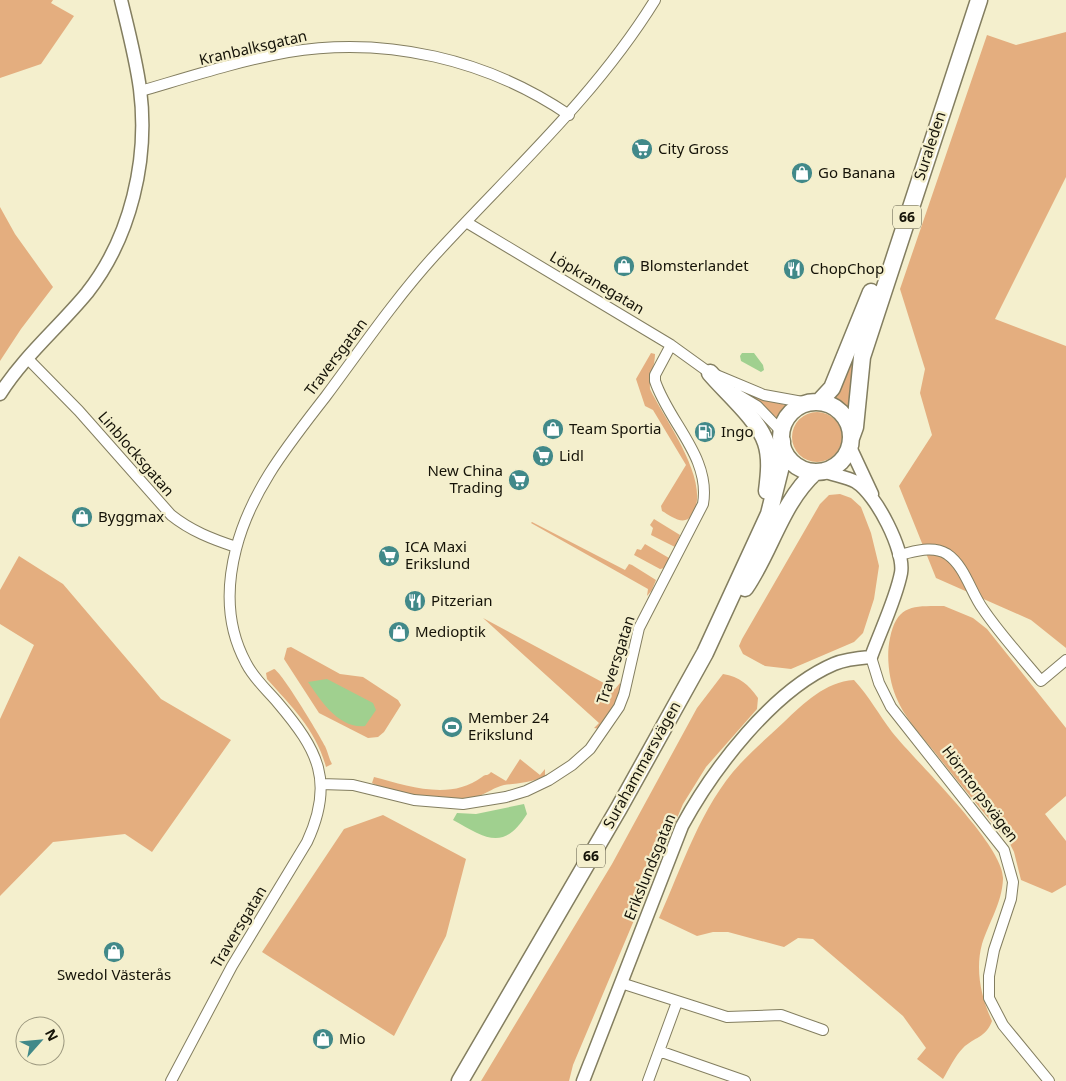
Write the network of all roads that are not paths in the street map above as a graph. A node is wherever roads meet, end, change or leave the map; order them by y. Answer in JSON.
{"nodes":[{"id":1,"x":121,"y":0,"type":"edge"},
{"id":2,"x":655,"y":0,"type":"edge"},
{"id":3,"x":966,"y":0,"type":"edge"},
{"id":4,"x":979,"y":0,"type":"edge"},
{"id":5,"x":141,"y":91,"type":"junction"},
{"id":6,"x":569,"y":116,"type":"junction"},
{"id":7,"x":466,"y":222,"type":"junction"},
{"id":8,"x":671,"y":345,"type":"junction"},
{"id":9,"x":28,"y":359,"type":"junction"},
{"id":10,"x":710,"y":373,"type":"junction"},
{"id":11,"x":0,"y":394,"type":"edge"},
{"id":12,"x":814,"y":402,"type":"junction"},
{"id":13,"x":782,"y":436,"type":"junction"},
{"id":14,"x":850,"y":442,"type":"junction"},
{"id":15,"x":819,"y":472,"type":"junction"},
{"id":16,"x":876,"y":503,"type":"junction"},
{"id":17,"x":236,"y":547,"type":"junction"},
{"id":18,"x":898,"y":555,"type":"junction"},
{"id":19,"x":717,"y":629,"type":"junction"},
{"id":20,"x":871,"y":657,"type":"junction"},
{"id":21,"x":1066,"y":660,"type":"edge"},
{"id":22,"x":321,"y":784,"type":"junction"},
{"id":23,"x":621,"y":983,"type":"junction"},
{"id":24,"x":677,"y":1002,"type":"junction"},
{"id":25,"x":823,"y":1030,"type":"dead end"},
{"id":26,"x":659,"y":1051,"type":"junction"},
{"id":27,"x":171,"y":1081,"type":"edge"},
{"id":28,"x":460,"y":1081,"type":"edge"},
{"id":29,"x":583,"y":1081,"type":"edge"},
{"id":30,"x":648,"y":1081,"type":"edge"},
{"id":31,"x":745,"y":1081,"type":"edge"},
{"id":32,"x":1048,"y":1081,"type":"edge"}],
"edges":[{"from":1,"to":5,"type":"street"},
{"from":2,"to":6,"type":"street","name":"Traversgatan"},
{"from":3,"to":12,"type":"main road","name":"Suraleden","number":"66"},
{"from":4,"to":14,"type":"main road","name":"Suraleden","number":"66"},
{"from":5,"to":6,"type":"street","name":"Kranbalksgatan"},
{"from":5,"to":9,"type":"street"},
{"from":6,"to":7,"type":"street","name":"Traversgatan"},
{"from":7,"to":8,"type":"street","name":"Löpkranegatan"},
{"from":7,"to":17,"type":"street","name":"Traversgatan"},
{"from":8,"to":10,"type":"street","name":"Löpkranegatan"},
{"from":8,"to":22,"type":"street","name":"Traversgatan"},
{"from":9,"to":11,"type":"street"},
{"from":9,"to":17,"type":"street","name":"Linblocksgatan"},
{"from":10,"to":12,"type":"street","name":"Löpkranegatan"},
{"from":10,"to":13,"type":"street","name":"Löpkranegatan"},
{"from":10,"to":19,"type":"main road"},
{"from":12,"to":13,"type":"main road","number":"66"},
{"from":12,"to":14,"type":"main road"},
{"from":13,"to":15,"type":"main road"},
{"from":13,"to":19,"type":"main road","name":"Surahammarsvägen","number":"66"},
{"from":14,"to":15,"type":"main road","number":"66"},
{"from":14,"to":16,"type":"street"},
{"from":15,"to":16,"type":"street"},
{"from":15,"to":19,"type":"main road","name":"Surahammarsvägen","number":"66"},
{"from":16,"to":18,"type":"street"},
{"from":17,"to":22,"type":"street","name":"Traversgatan"},
{"from":18,"to":20,"type":"street"},
{"from":18,"to":21,"type":"street"},
{"from":19,"to":28,"type":"main road","name":"Surahammarsvägen","number":"66"},
{"from":20,"to":23,"type":"street","name":"Erikslundsgatan"},
{"from":20,"to":32,"type":"street","name":"Hörntorpsvägen"},
{"from":22,"to":27,"type":"street","name":"Traversgatan"},
{"from":23,"to":24,"type":"street"},
{"from":23,"to":29,"type":"street","name":"Erikslundsgatan"},
{"from":24,"to":25,"type":"street"},
{"from":24,"to":26,"type":"street"},
{"from":26,"to":30,"type":"street"},
{"from":26,"to":31,"type":"street"}]}
